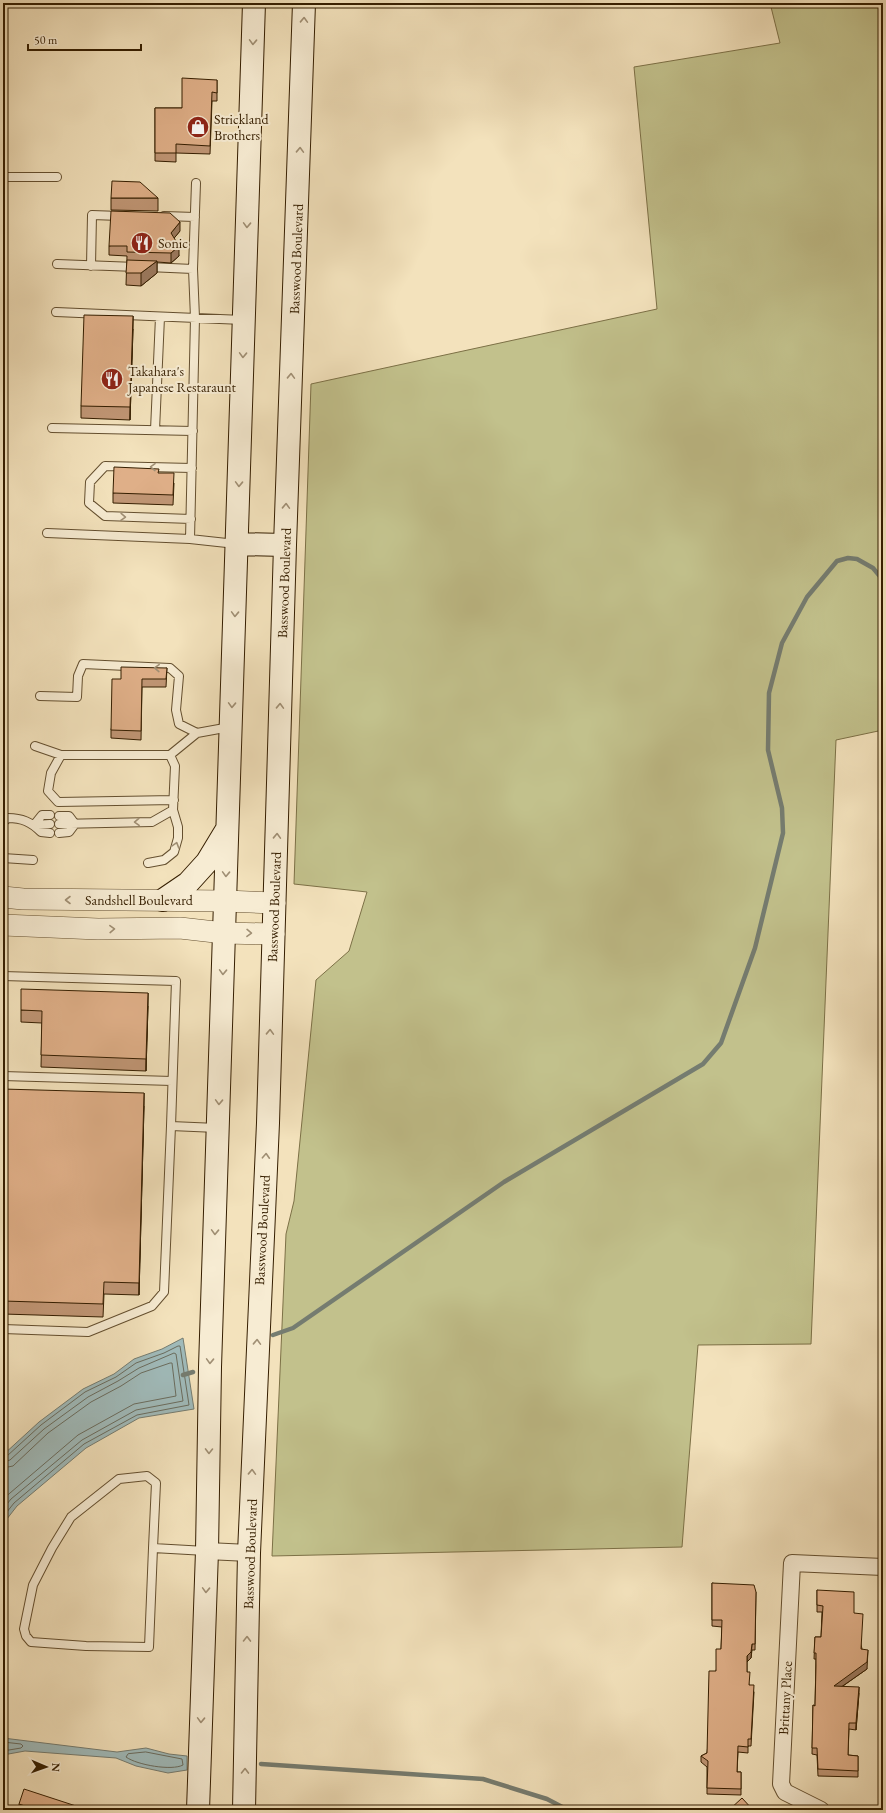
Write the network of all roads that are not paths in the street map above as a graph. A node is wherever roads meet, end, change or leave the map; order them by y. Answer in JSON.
{"nodes":[{"id":1,"x":254,"y":3,"type":"edge"},
{"id":2,"x":304,"y":3,"type":"edge"},
{"id":3,"x":3,"y":177,"type":"edge"},
{"id":4,"x":57,"y":177,"type":"dead end"},
{"id":5,"x":196,"y":183,"type":"dead end"},
{"id":6,"x":132,"y":216,"type":"edge"},
{"id":7,"x":155,"y":216,"type":"edge"},
{"id":8,"x":195,"y":217,"type":"junction"},
{"id":9,"x":57,"y":264,"type":"dead end"},
{"id":10,"x":90,"y":266,"type":"junction"},
{"id":11,"x":193,"y":269,"type":"junction"},
{"id":12,"x":56,"y":312,"type":"dead end"},
{"id":13,"x":160,"y":317,"type":"junction"},
{"id":14,"x":195,"y":318,"type":"junction"},
{"id":15,"x":244,"y":320,"type":"junction"},
{"id":16,"x":52,"y":428,"type":"dead end"},
{"id":17,"x":155,"y":430,"type":"junction"},
{"id":18,"x":192,"y":431,"type":"junction"},
{"id":19,"x":192,"y":468,"type":"junction"},
{"id":20,"x":191,"y":519,"type":"junction"},
{"id":21,"x":47,"y":533,"type":"dead end"},
{"id":22,"x":190,"y":539,"type":"junction"},
{"id":23,"x":237,"y":544,"type":"junction"},
{"id":24,"x":285,"y":545,"type":"junction"},
{"id":25,"x":40,"y":696,"type":"dead end"},
{"id":26,"x":231,"y":727,"type":"junction"},
{"id":27,"x":197,"y":733,"type":"junction"},
{"id":28,"x":35,"y":746,"type":"dead end"},
{"id":29,"x":61,"y":755,"type":"junction"},
{"id":30,"x":170,"y":755,"type":"junction"},
{"id":31,"x":174,"y":800,"type":"junction"},
{"id":32,"x":173,"y":810,"type":"junction"},
{"id":33,"x":50,"y":815,"type":"dead end"},
{"id":34,"x":59,"y":816,"type":"dead end"},
{"id":35,"x":3,"y":822,"type":"edge"},
{"id":36,"x":75,"y":824,"type":"junction"},
{"id":37,"x":34,"y":825,"type":"junction"},
{"id":38,"x":50,"y":828,"type":"dead end"},
{"id":39,"x":59,"y":828,"type":"dead end"},
{"id":40,"x":228,"y":828,"type":"junction"},
{"id":41,"x":3,"y":858,"type":"edge"},
{"id":42,"x":33,"y":860,"type":"dead end"},
{"id":43,"x":148,"y":863,"type":"dead end"},
{"id":44,"x":3,"y":897,"type":"edge"},
{"id":45,"x":163,"y":900,"type":"junction"},
{"id":46,"x":226,"y":901,"type":"junction"},
{"id":47,"x":275,"y":903,"type":"junction"},
{"id":48,"x":3,"y":925,"type":"edge"},
{"id":49,"x":224,"y":933,"type":"junction"},
{"id":50,"x":274,"y":934,"type":"junction"},
{"id":51,"x":3,"y":976,"type":"edge"},
{"id":52,"x":3,"y":1076,"type":"edge"},
{"id":53,"x":172,"y":1081,"type":"junction"},
{"id":54,"x":170,"y":1126,"type":"junction"},
{"id":55,"x":218,"y":1128,"type":"junction"},
{"id":56,"x":3,"y":1329,"type":"edge"},
{"id":57,"x":153,"y":1548,"type":"junction"},
{"id":58,"x":207,"y":1551,"type":"junction"},
{"id":59,"x":249,"y":1553,"type":"junction"},
{"id":60,"x":883,"y":1567,"type":"edge"},
{"id":61,"x":198,"y":1810,"type":"edge"},
{"id":62,"x":244,"y":1810,"type":"edge"},
{"id":63,"x":821,"y":1810,"type":"edge"}],
"edges":[{"from":1,"to":15,"type":"main road","one_way":true},
{"from":24,"to":2,"type":"main road","name":"Basswood Boulevard","one_way":true},
{"from":3,"to":4,"type":"lane"},
{"from":5,"to":8,"type":"lane"},
{"from":6,"to":10,"type":"lane"},
{"from":7,"to":8,"type":"lane"},
{"from":8,"to":11,"type":"lane"},
{"from":9,"to":10,"type":"lane"},
{"from":10,"to":11,"type":"lane"},
{"from":11,"to":14,"type":"lane"},
{"from":12,"to":13,"type":"lane"},
{"from":13,"to":14,"type":"lane"},
{"from":13,"to":17,"type":"lane"},
{"from":14,"to":15,"type":"lane"},
{"from":14,"to":18,"type":"lane"},
{"from":15,"to":23,"type":"main road","one_way":true},
{"from":16,"to":17,"type":"lane"},
{"from":17,"to":18,"type":"lane"},
{"from":18,"to":19,"type":"lane"},
{"from":19,"to":20,"type":"lane"},
{"from":19,"to":20,"type":"lane","one_way":true},
{"from":20,"to":22,"type":"lane"},
{"from":21,"to":22,"type":"lane"},
{"from":22,"to":23,"type":"lane"},
{"from":23,"to":24,"type":"main road"},
{"from":23,"to":26,"type":"main road","one_way":true},
{"from":47,"to":24,"type":"main road","name":"Basswood Boulevard","one_way":true},
{"from":27,"to":25,"type":"lane","one_way":true},
{"from":26,"to":27,"type":"lane"},
{"from":26,"to":40,"type":"main road"},
{"from":27,"to":30,"type":"lane"},
{"from":28,"to":29,"type":"lane"},
{"from":29,"to":30,"type":"lane"},
{"from":29,"to":31,"type":"lane"},
{"from":30,"to":31,"type":"lane"},
{"from":31,"to":32,"type":"lane"},
{"from":32,"to":36,"type":"lane","one_way":true},
{"from":43,"to":32,"type":"lane","one_way":true},
{"from":33,"to":37,"type":"lane"},
{"from":34,"to":36,"type":"lane"},
{"from":35,"to":37,"type":"lane"},
{"from":36,"to":39,"type":"lane"},
{"from":37,"to":38,"type":"lane"},
{"from":40,"to":45,"type":"main road"},
{"from":40,"to":46,"type":"main road","one_way":true},
{"from":41,"to":42,"type":"lane"},
{"from":45,"to":44,"type":"street","name":"Sandshell Boulevard","one_way":true},
{"from":45,"to":46,"type":"street","name":"Sandshell Boulevard"},
{"from":46,"to":47,"type":"street","name":"Sandshell Boulevard"},
{"from":46,"to":49,"type":"main road"},
{"from":47,"to":50,"type":"main road","name":"Basswood Boulevard"},
{"from":48,"to":49,"type":"street","name":"Sandshell Boulevard","one_way":true},
{"from":49,"to":50,"type":"street","name":"Sandshell Boulevard","one_way":true},
{"from":49,"to":55,"type":"main road","one_way":true},
{"from":59,"to":50,"type":"main road","name":"Basswood Boulevard","one_way":true},
{"from":51,"to":53,"type":"lane"},
{"from":52,"to":53,"type":"lane"},
{"from":53,"to":54,"type":"lane"},
{"from":54,"to":55,"type":"lane"},
{"from":54,"to":56,"type":"lane"},
{"from":55,"to":58,"type":"main road","one_way":true},
{"from":57,"to":57,"type":"lane"},
{"from":57,"to":58,"type":"lane"},
{"from":58,"to":59,"type":"street"},
{"from":58,"to":61,"type":"main road","one_way":true},
{"from":62,"to":59,"type":"main road","name":"Basswood Boulevard","one_way":true},
{"from":60,"to":63,"type":"street","name":"Brittany Place"}]}
